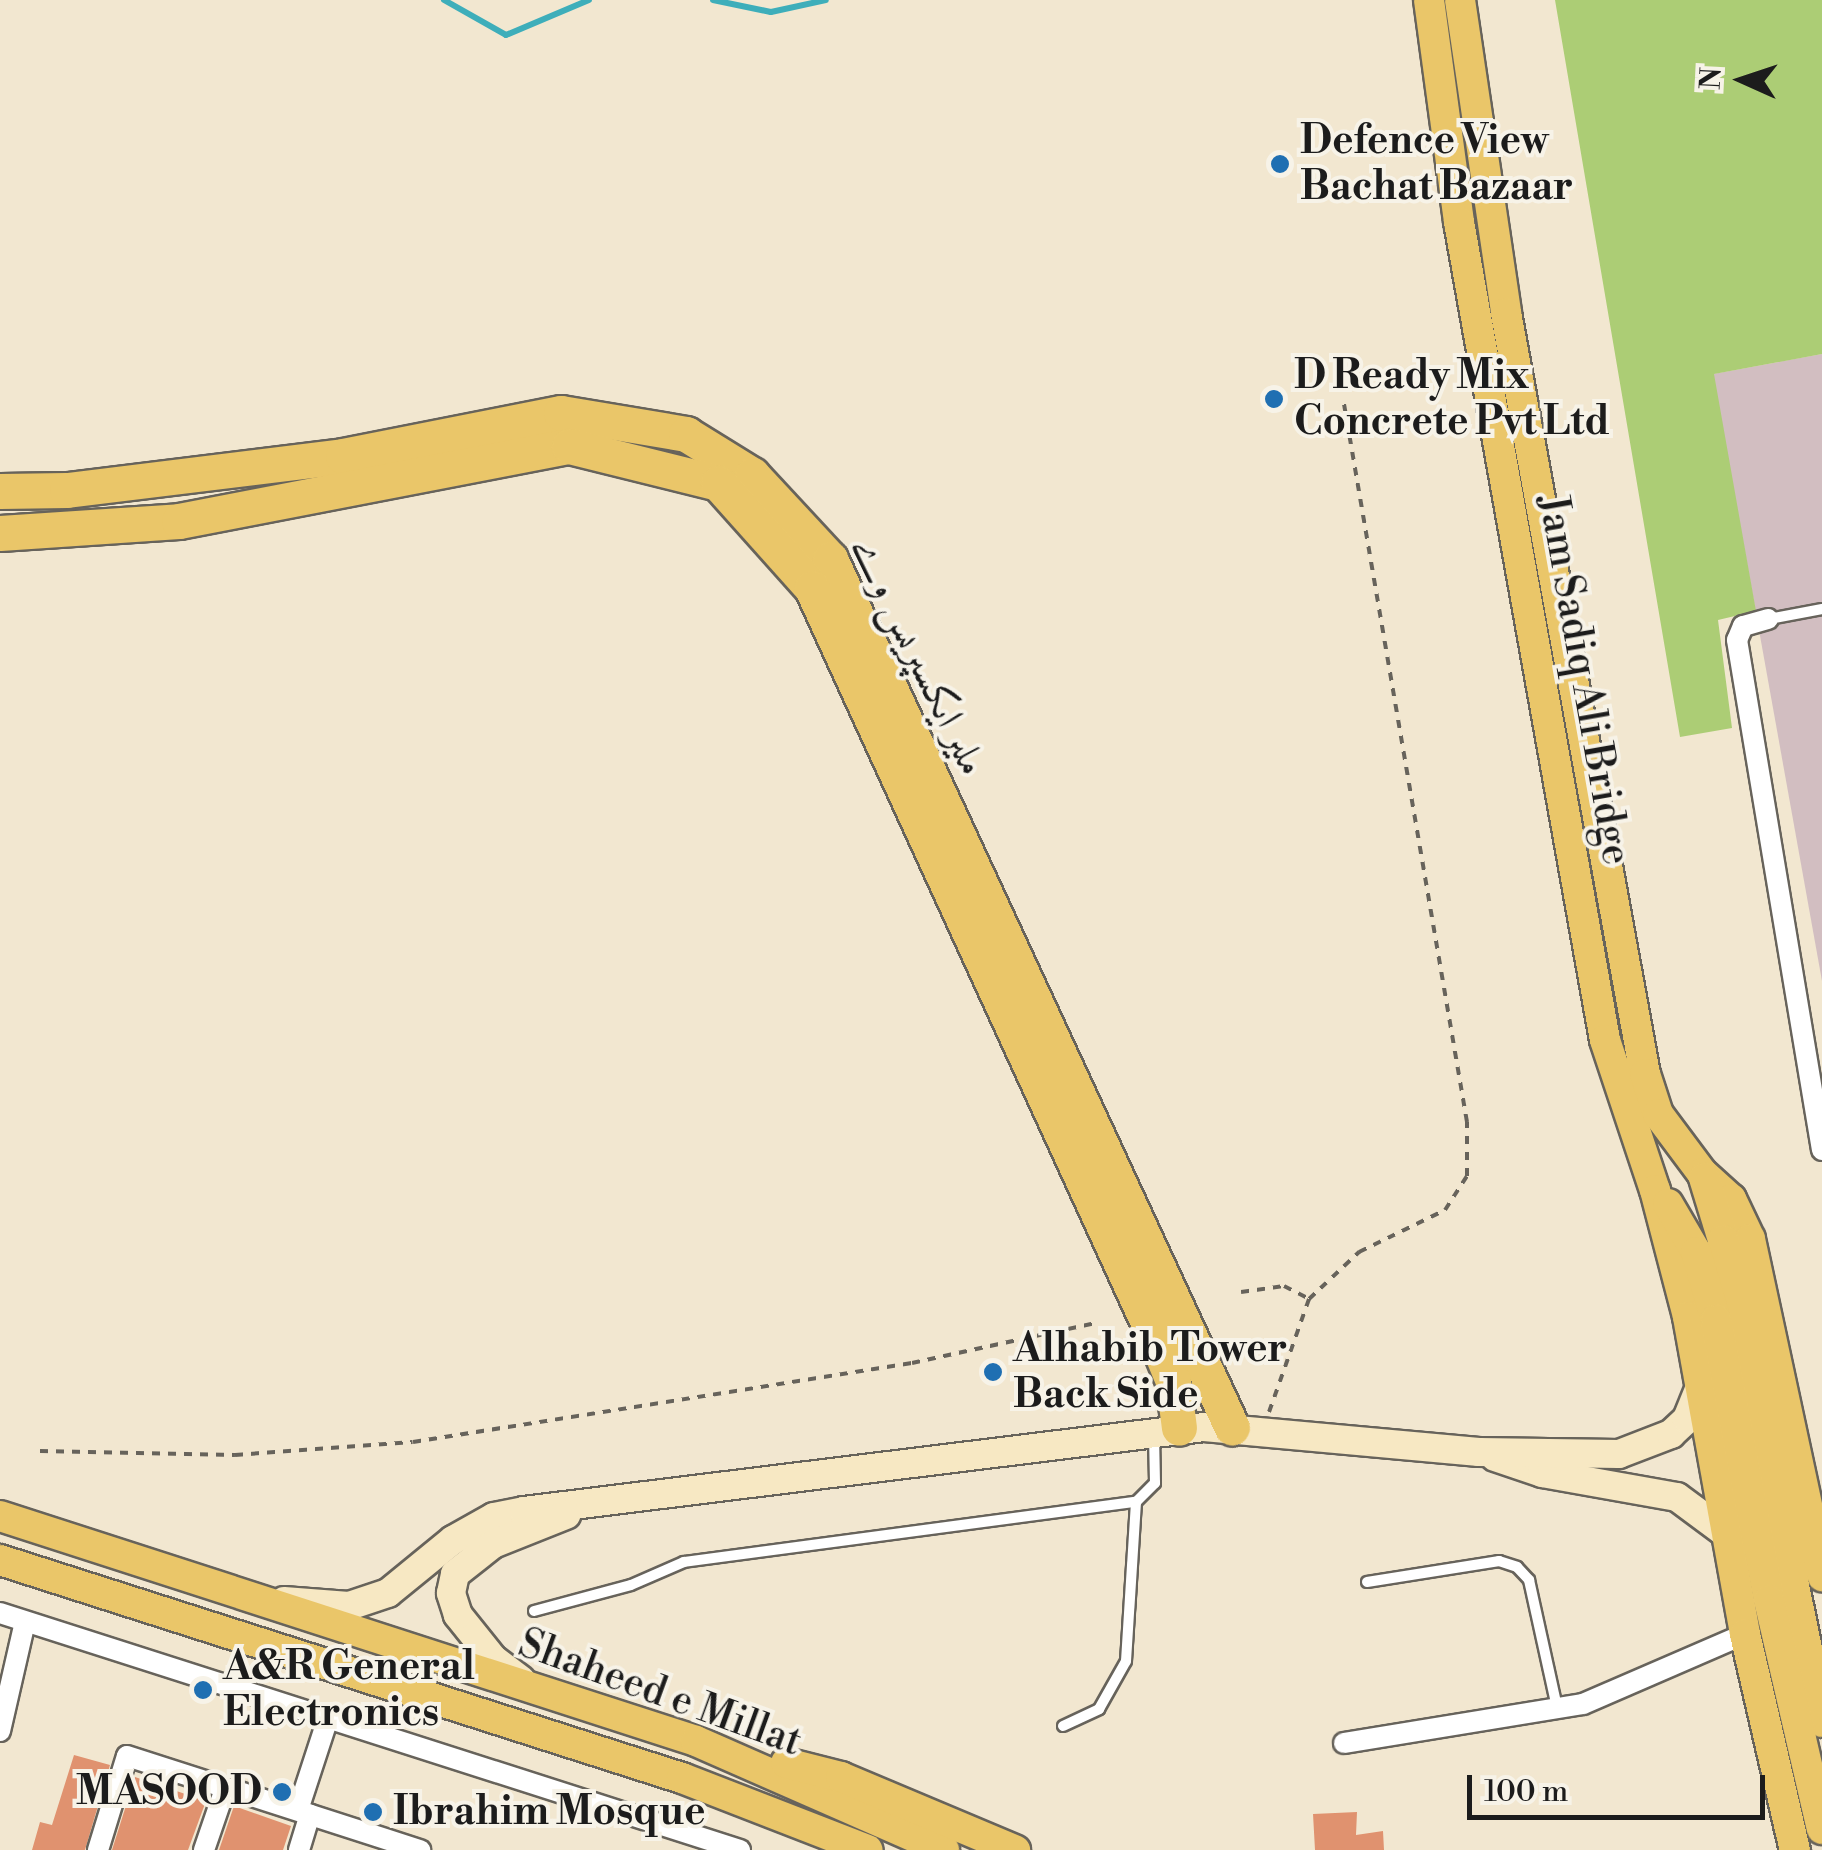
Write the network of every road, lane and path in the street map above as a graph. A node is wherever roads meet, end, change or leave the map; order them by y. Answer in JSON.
{"nodes":[{"id":1,"x":1429,"y":0,"type":"edge"},
{"id":2,"x":1460,"y":0,"type":"edge"},
{"id":3,"x":1343,"y":398,"type":"dead end"},
{"id":4,"x":0,"y":491,"type":"edge"},
{"id":5,"x":0,"y":533,"type":"edge"},
{"id":6,"x":1822,"y":609,"type":"edge"},
{"id":7,"x":1768,"y":619,"type":"joint"},
{"id":8,"x":1822,"y":1150,"type":"edge"},
{"id":9,"x":1702,"y":1173,"type":"junction"},
{"id":10,"x":1655,"y":1190,"type":"junction"},
{"id":11,"x":1241,"y":1292,"type":"dead end"},
{"id":12,"x":1310,"y":1299,"type":"junction"},
{"id":13,"x":1726,"y":1315,"type":"junction"},
{"id":14,"x":1096,"y":1324,"type":"dead end"},
{"id":15,"x":1699,"y":1390,"type":"junction"},
{"id":16,"x":1166,"y":1429,"type":"junction"},
{"id":17,"x":1247,"y":1429,"type":"junction"},
{"id":18,"x":40,"y":1452,"type":"dead end"},
{"id":19,"x":1479,"y":1452,"type":"junction"},
{"id":20,"x":1136,"y":1502,"type":"junction"},
{"id":21,"x":586,"y":1506,"type":"junction"},
{"id":22,"x":0,"y":1516,"type":"edge"},
{"id":23,"x":1727,"y":1534,"type":"junction"},
{"id":24,"x":0,"y":1560,"type":"edge"},
{"id":25,"x":1822,"y":1576,"type":"edge"},
{"id":26,"x":1368,"y":1582,"type":"dead end"},
{"id":27,"x":258,"y":1599,"type":"junction"},
{"id":28,"x":534,"y":1610,"type":"dead end"},
{"id":29,"x":0,"y":1614,"type":"edge"},
{"id":30,"x":26,"y":1622,"type":"junction"},
{"id":31,"x":1746,"y":1634,"type":"junction"},
{"id":32,"x":531,"y":1687,"type":"junction"},
{"id":33,"x":1556,"y":1707,"type":"junction"},
{"id":34,"x":329,"y":1715,"type":"junction"},
{"id":35,"x":1,"y":1721,"type":"edge"},
{"id":36,"x":1822,"y":1722,"type":"edge"},
{"id":37,"x":1063,"y":1726,"type":"dead end"},
{"id":38,"x":696,"y":1741,"type":"junction"},
{"id":39,"x":1344,"y":1743,"type":"dead end"},
{"id":40,"x":226,"y":1789,"type":"junction"},
{"id":41,"x":304,"y":1813,"type":"junction"},
{"id":42,"x":1822,"y":1829,"type":"edge"},
{"id":43,"x":398,"y":1846,"type":"edge"},
{"id":44,"x":98,"y":1850,"type":"edge"},
{"id":45,"x":204,"y":1850,"type":"edge"},
{"id":46,"x":299,"y":1850,"type":"edge"},
{"id":47,"x":420,"y":1850,"type":"edge"},
{"id":48,"x":740,"y":1850,"type":"edge"},
{"id":49,"x":868,"y":1850,"type":"edge"},
{"id":50,"x":944,"y":1850,"type":"edge"},
{"id":51,"x":1016,"y":1850,"type":"edge"},
{"id":52,"x":1795,"y":1850,"type":"edge"}],
"edges":[{"from":1,"to":10,"type":"main road","name":"Jam Sadiq Ali Bridge"},
{"from":2,"to":9,"type":"main road","name":"Jam Sadiq Ali Bridge"},
{"from":3,"to":12,"type":"path"},
{"from":4,"to":17,"type":"highway","name":"ملیر ایکسپریس وے"},
{"from":5,"to":16,"type":"highway","name":"ملیر ایکسپریس وے"},
{"from":6,"to":7,"type":"lane"},
{"from":7,"to":8,"type":"street"},
{"from":9,"to":13,"type":"main road"},
{"from":9,"to":25,"type":"main road"},
{"from":10,"to":13,"type":"main road"},
{"from":10,"to":15,"type":"main road"},
{"from":11,"to":12,"type":"path"},
{"from":12,"to":17,"type":"path"},
{"from":13,"to":36,"type":"main road"},
{"from":13,"to":42,"type":"main road"},
{"from":14,"to":18,"type":"path"},
{"from":15,"to":19,"type":"street"},
{"from":15,"to":23,"type":"main road"},
{"from":16,"to":17,"type":"street"},
{"from":16,"to":20,"type":"lane"},
{"from":16,"to":21,"type":"street"},
{"from":17,"to":19,"type":"street"},
{"from":19,"to":23,"type":"street"},
{"from":20,"to":28,"type":"lane"},
{"from":20,"to":37,"type":"lane"},
{"from":21,"to":27,"type":"street"},
{"from":21,"to":32,"type":"street"},
{"from":22,"to":27,"type":"main road","name":"Shaheed e Millat"},
{"from":23,"to":31,"type":"main road"},
{"from":24,"to":49,"type":"main road","name":"Shaheed e Millat"},
{"from":26,"to":33,"type":"lane"},
{"from":27,"to":32,"type":"main road","name":"Shaheed e Millat"},
{"from":29,"to":30,"type":"street"},
{"from":30,"to":34,"type":"street"},
{"from":30,"to":35,"type":"street"},
{"from":31,"to":33,"type":"street"},
{"from":31,"to":52,"type":"main road"},
{"from":32,"to":38,"type":"main road","name":"Shaheed e Millat"},
{"from":33,"to":39,"type":"street"},
{"from":34,"to":41,"type":"street"},
{"from":34,"to":48,"type":"street"},
{"from":38,"to":50,"type":"main road","name":"Shaheed e Millat"},
{"from":38,"to":51,"type":"main road"},
{"from":40,"to":41,"type":"street"},
{"from":40,"to":44,"type":"street"},
{"from":40,"to":45,"type":"street"},
{"from":41,"to":43,"type":"street"},
{"from":41,"to":46,"type":"street"},
{"from":43,"to":47,"type":"street"}]}
